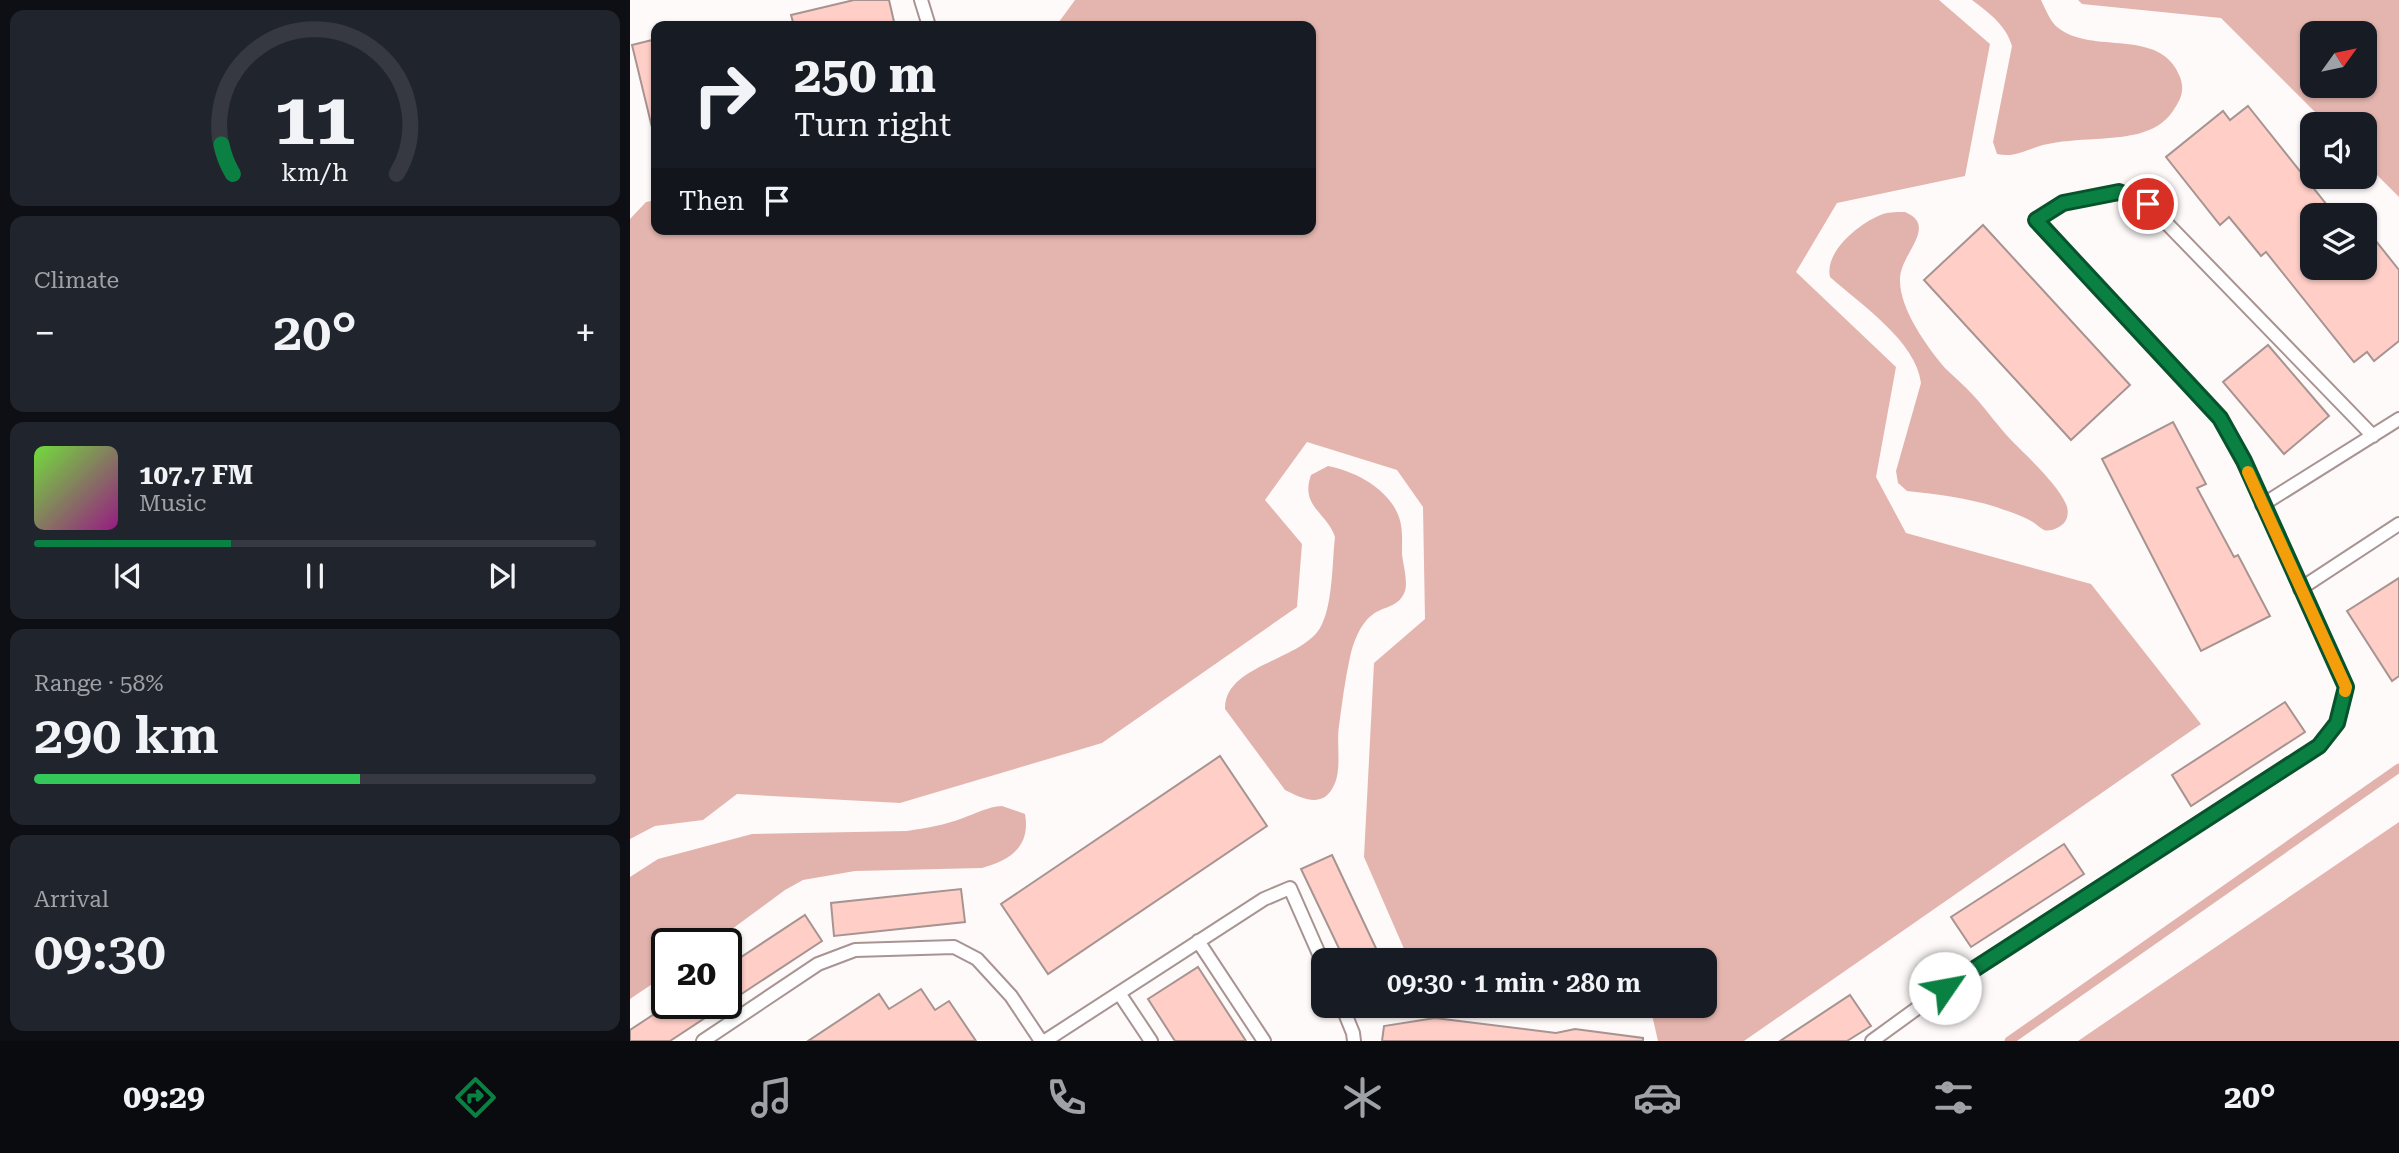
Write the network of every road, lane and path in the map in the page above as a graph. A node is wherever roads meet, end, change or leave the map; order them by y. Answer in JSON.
{"nodes":[{"id":1,"x":921,"y":0,"type":"edge"},
{"id":2,"x":927,"y":21,"type":"edge"},
{"id":3,"x":2399,"y":419,"type":"edge"},
{"id":4,"x":2373,"y":436,"type":"junction"},
{"id":5,"x":2262,"y":505,"type":"junction"},
{"id":6,"x":2399,"y":524,"type":"edge"},
{"id":7,"x":2300,"y":589,"type":"junction"},
{"id":8,"x":1198,"y":941,"type":"junction"},
{"id":9,"x":1316,"y":948,"type":"edge"},
{"id":10,"x":1119,"y":993,"type":"junction"},
{"id":11,"x":1347,"y":1018,"type":"edge"},
{"id":12,"x":704,"y":1041,"type":"edge"},
{"id":13,"x":1043,"y":1041,"type":"edge"},
{"id":14,"x":1152,"y":1041,"type":"edge"},
{"id":15,"x":1264,"y":1041,"type":"edge"},
{"id":16,"x":1354,"y":1041,"type":"edge"},
{"id":17,"x":1872,"y":1041,"type":"edge"}],
"edges":[{"from":1,"to":2,"type":"lane"},
{"from":3,"to":4,"type":"lane"},
{"from":4,"to":5,"type":"lane"},
{"from":4,"to":5,"type":"lane"},
{"from":5,"to":7,"type":"lane"},
{"from":6,"to":7,"type":"lane"},
{"from":7,"to":17,"type":"lane"},
{"from":8,"to":9,"type":"lane"},
{"from":8,"to":10,"type":"lane"},
{"from":8,"to":15,"type":"lane"},
{"from":10,"to":13,"type":"lane"},
{"from":10,"to":14,"type":"lane"},
{"from":11,"to":16,"type":"lane"},
{"from":12,"to":13,"type":"lane"}]}
